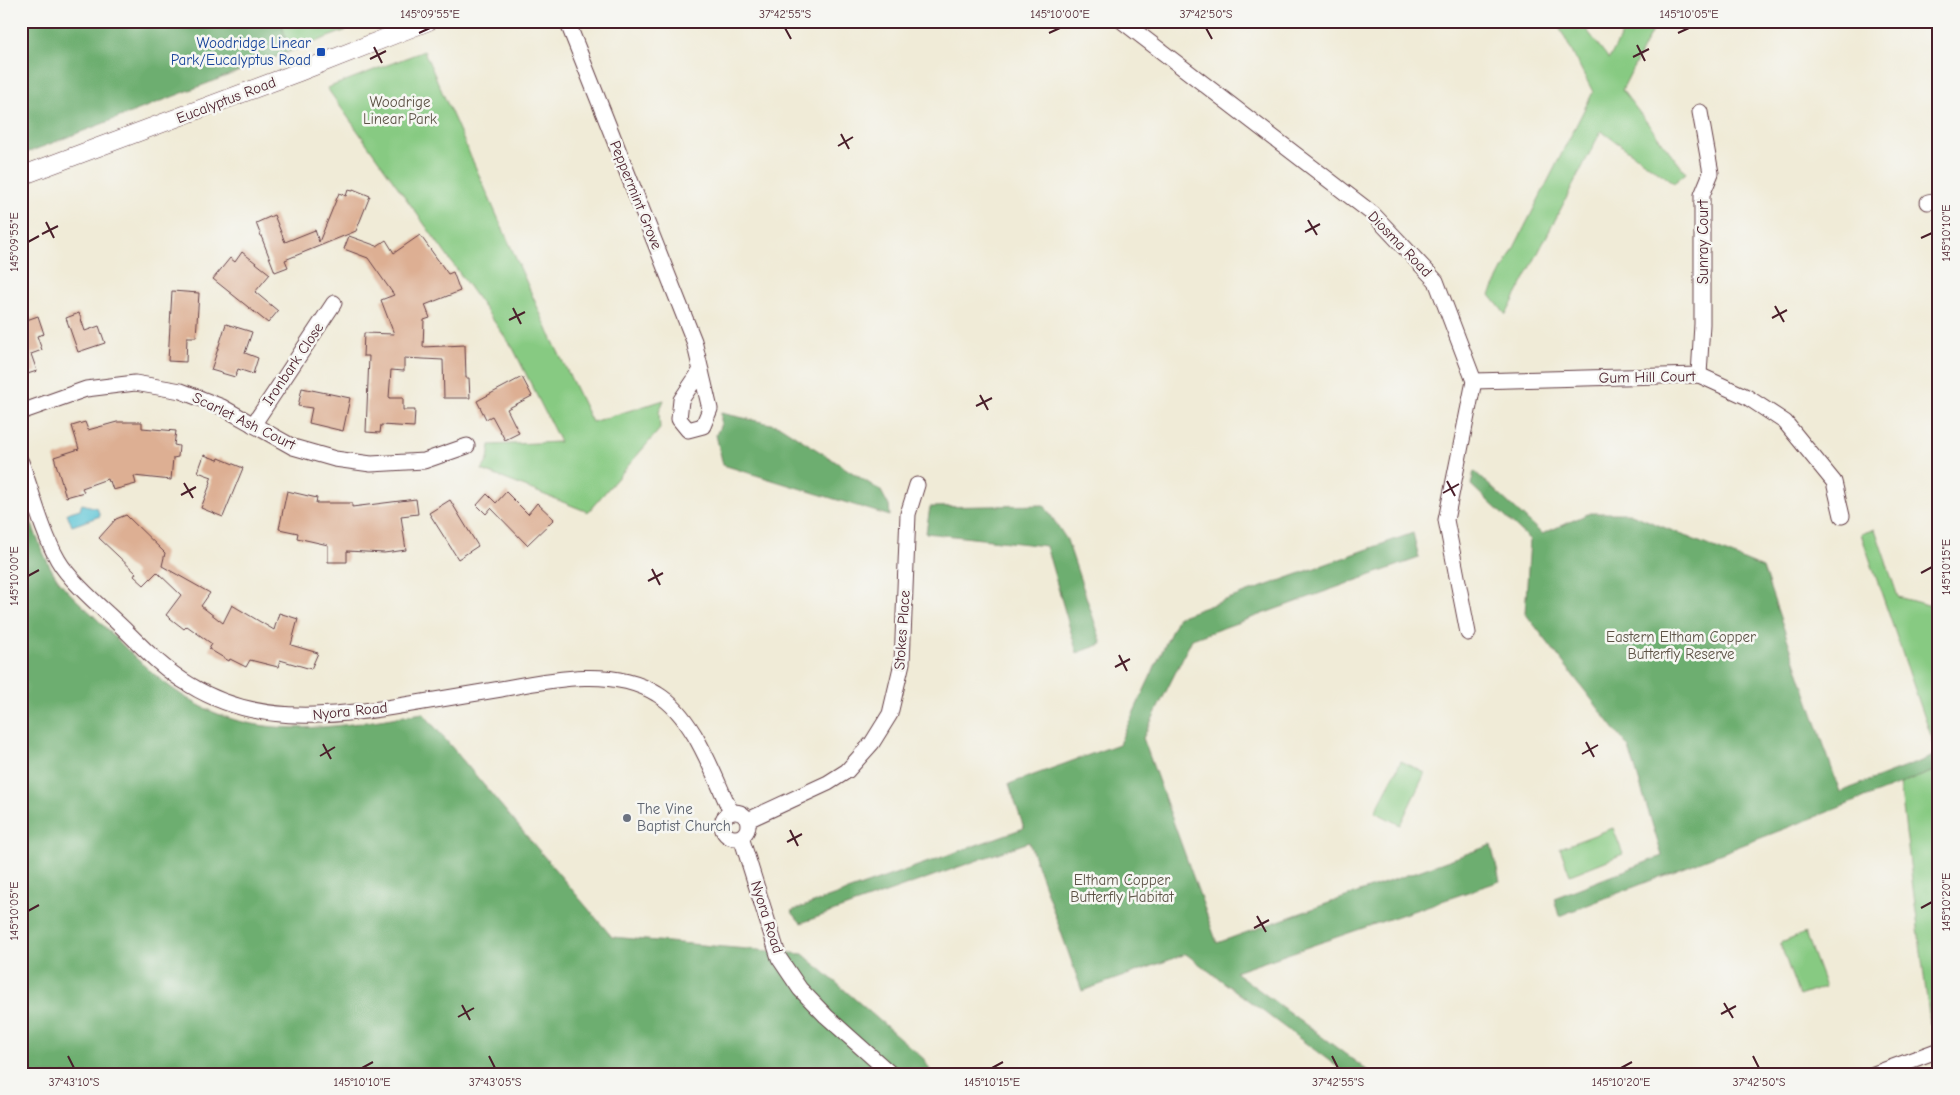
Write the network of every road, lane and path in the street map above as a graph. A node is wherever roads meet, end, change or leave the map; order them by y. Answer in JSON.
{"nodes":[{"id":1,"x":429,"y":21,"type":"edge"},
{"id":2,"x":567,"y":21,"type":"edge"},
{"id":3,"x":1122,"y":21,"type":"edge"},
{"id":4,"x":1700,"y":112,"type":"dead end"},
{"id":5,"x":21,"y":176,"type":"edge"},
{"id":6,"x":334,"y":303,"type":"dead end"},
{"id":7,"x":701,"y":370,"type":"dead end"},
{"id":8,"x":1699,"y":375,"type":"junction"},
{"id":9,"x":1474,"y":381,"type":"junction"},
{"id":10,"x":21,"y":412,"type":"edge"},
{"id":11,"x":253,"y":425,"type":"junction"},
{"id":12,"x":468,"y":446,"type":"dead end"},
{"id":13,"x":21,"y":462,"type":"edge"},
{"id":14,"x":917,"y":485,"type":"dead end"},
{"id":15,"x":1842,"y":516,"type":"dead end"},
{"id":16,"x":1468,"y":632,"type":"dead end"},
{"id":17,"x":732,"y":812,"type":"junction"},
{"id":18,"x":748,"y":820,"type":"junction"},
{"id":19,"x":740,"y":837,"type":"junction"},
{"id":20,"x":1939,"y":1050,"type":"edge"},
{"id":21,"x":891,"y":1074,"type":"edge"},
{"id":22,"x":1874,"y":1074,"type":"edge"}],
"edges":[{"from":1,"to":5,"type":"street","name":"Eucalyptus Road"},
{"from":2,"to":7,"type":"street","name":"Peppermint Grove"},
{"from":3,"to":9,"type":"street","name":"Diosma Road"},
{"from":4,"to":8,"type":"street","name":"Sunray Court"},
{"from":6,"to":11,"type":"street","name":"Ironbark Close"},
{"from":8,"to":9,"type":"street","name":"Gum Hill Court"},
{"from":8,"to":15,"type":"street","name":"Gum Hill Court"},
{"from":9,"to":16,"type":"street"},
{"from":10,"to":11,"type":"street","name":"Scarlet Ash Court"},
{"from":11,"to":12,"type":"street","name":"Scarlet Ash Court"},
{"from":13,"to":17,"type":"street","name":"Nyora Road"},
{"from":14,"to":18,"type":"street","name":"Stokes Place"},
{"from":17,"to":18,"type":"street"},
{"from":17,"to":19,"type":"street"},
{"from":18,"to":19,"type":"street"},
{"from":19,"to":21,"type":"street","name":"Nyora Road"},
{"from":20,"to":22,"type":"street"}]}
